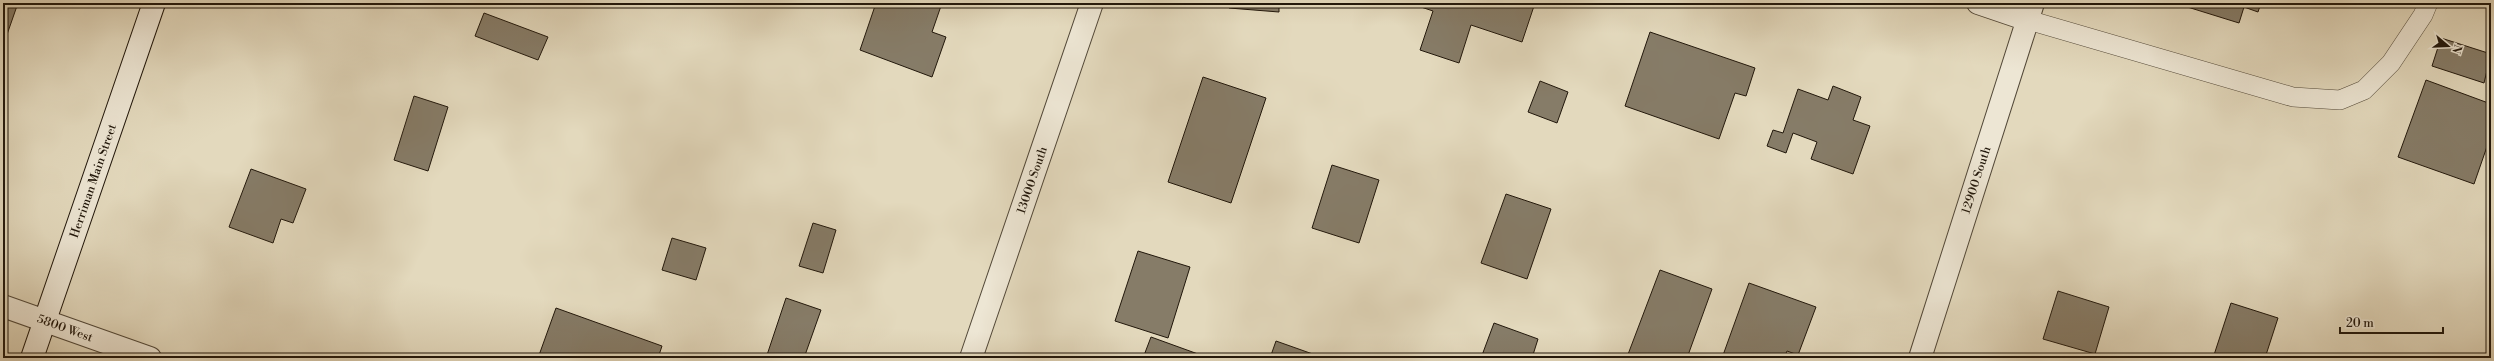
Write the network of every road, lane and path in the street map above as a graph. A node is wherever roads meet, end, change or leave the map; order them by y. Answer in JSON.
{"nodes":[{"id":1,"x":154,"y":3,"type":"edge"},
{"id":2,"x":1092,"y":3,"type":"edge"},
{"id":3,"x":1978,"y":3,"type":"edge"},
{"id":4,"x":2428,"y":3,"type":"edge"},
{"id":5,"x":2031,"y":11,"type":"edge"},
{"id":6,"x":3,"y":306,"type":"edge"},
{"id":7,"x":45,"y":321,"type":"junction"},
{"id":8,"x":32,"y":358,"type":"edge"},
{"id":9,"x":150,"y":358,"type":"edge"},
{"id":10,"x":971,"y":358,"type":"edge"},
{"id":11,"x":1920,"y":358,"type":"edge"}],
"edges":[{"from":1,"to":7,"type":"street","name":"Herriman Main Street"},
{"from":2,"to":10,"type":"street","name":"13000 South"},
{"from":3,"to":5,"type":"street"},
{"from":4,"to":5,"type":"lane"},
{"from":5,"to":11,"type":"street","name":"12900 South"},
{"from":6,"to":7,"type":"street","name":"5800 West"},
{"from":7,"to":8,"type":"street","name":"Herriman Main Street"},
{"from":7,"to":9,"type":"street","name":"5800 West"}]}
